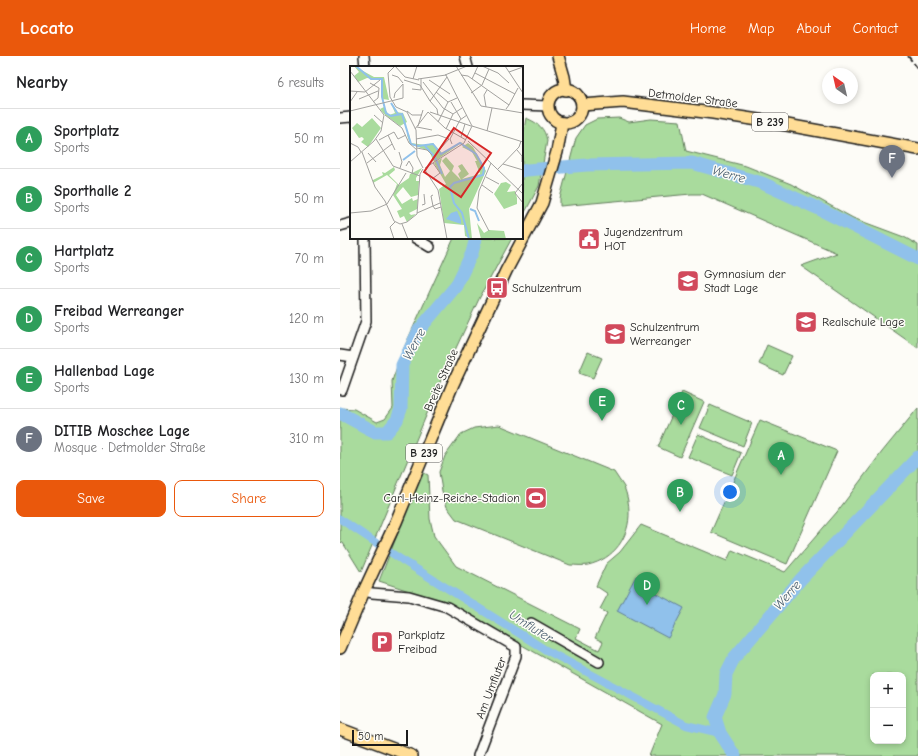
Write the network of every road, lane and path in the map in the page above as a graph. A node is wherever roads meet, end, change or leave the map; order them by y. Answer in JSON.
{"nodes":[{"id":1,"x":364,"y":56,"type":"edge"},
{"id":2,"x":465,"y":56,"type":"edge"},
{"id":3,"x":558,"y":56,"type":"edge"},
{"id":4,"x":365,"y":66,"type":"edge"},
{"id":5,"x":468,"y":66,"type":"edge"},
{"id":6,"x":566,"y":90,"type":"junction"},
{"id":7,"x":523,"y":105,"type":"edge"},
{"id":8,"x":582,"y":105,"type":"junction"},
{"id":9,"x":548,"y":106,"type":"junction"},
{"id":10,"x":350,"y":117,"type":"edge"},
{"id":11,"x":340,"y":118,"type":"edge"},
{"id":12,"x":562,"y":123,"type":"junction"},
{"id":13,"x":918,"y":149,"type":"edge"},
{"id":14,"x":350,"y":223,"type":"edge"},
{"id":15,"x":340,"y":226,"type":"edge"},
{"id":16,"x":365,"y":239,"type":"edge"},
{"id":17,"x":417,"y":239,"type":"edge"},
{"id":18,"x":523,"y":239,"type":"edge"},
{"id":19,"x":523,"y":239,"type":"edge"},
{"id":20,"x":430,"y":247,"type":"dead end"},
{"id":21,"x":340,"y":355,"type":"edge"},
{"id":22,"x":353,"y":357,"type":"junction"},
{"id":23,"x":342,"y":390,"type":"dead end"},
{"id":24,"x":364,"y":591,"type":"junction"},
{"id":25,"x":531,"y":623,"type":"dead end"},
{"id":26,"x":340,"y":648,"type":"edge"},
{"id":27,"x":598,"y":662,"type":"dead end"},
{"id":28,"x":340,"y":729,"type":"edge"},
{"id":29,"x":412,"y":756,"type":"edge"},
{"id":30,"x":478,"y":756,"type":"edge"}],
"edges":[{"from":1,"to":4,"type":"street"},
{"from":2,"to":5,"type":"street"},
{"from":3,"to":6,"type":"main road"},
{"from":6,"to":8,"type":"main road"},
{"from":6,"to":9,"type":"main road"},
{"from":7,"to":9,"type":"street"},
{"from":8,"to":12,"type":"main road"},
{"from":8,"to":13,"type":"main road","name":"Detmolder Straße","number":"B 239"},
{"from":9,"to":12,"type":"main road"},
{"from":10,"to":11,"type":"street"},
{"from":12,"to":18,"type":"main road","name":"Breite Straße","number":"B 239"},
{"from":14,"to":15,"type":"street"},
{"from":16,"to":22,"type":"street"},
{"from":17,"to":20,"type":"street"},
{"from":19,"to":24,"type":"main road","name":"Breite Straße","number":"B 239"},
{"from":21,"to":22,"type":"street"},
{"from":22,"to":23,"type":"street"},
{"from":24,"to":26,"type":"main road","name":"Breite Straße","number":"B 239"},
{"from":24,"to":30,"type":"street","name":"Am Umfluter"},
{"from":25,"to":27,"type":"street"},
{"from":28,"to":29,"type":"main road"}]}
